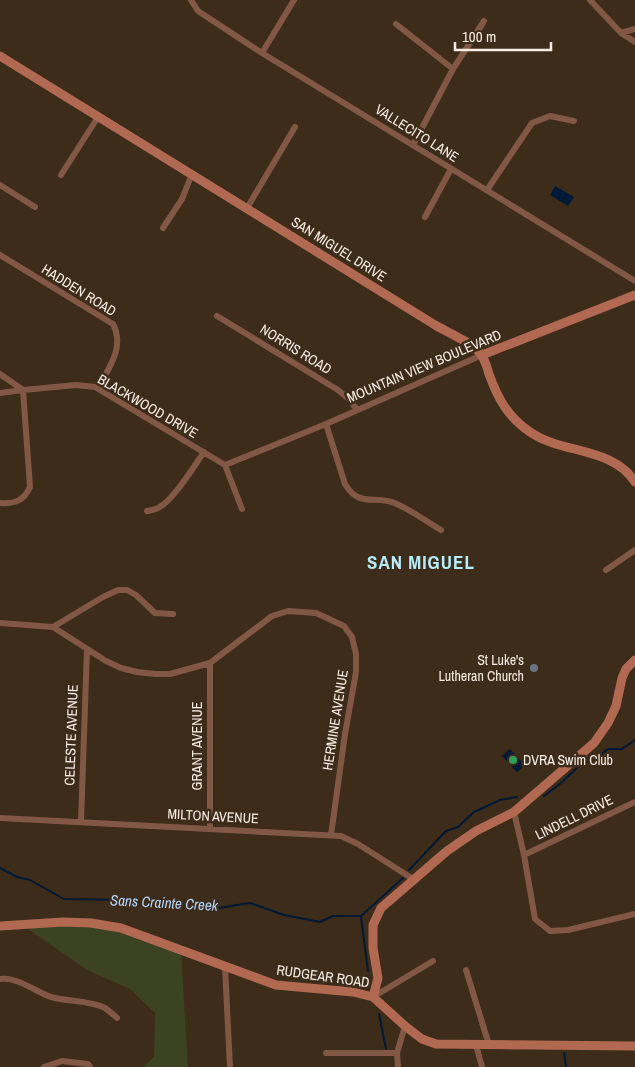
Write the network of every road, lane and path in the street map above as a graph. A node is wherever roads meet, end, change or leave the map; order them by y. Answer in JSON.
{"nodes":[{"id":1,"x":191,"y":0,"type":"edge"},
{"id":2,"x":294,"y":0,"type":"edge"},
{"id":3,"x":590,"y":0,"type":"edge"},
{"id":4,"x":484,"y":21,"type":"dead end"},
{"id":5,"x":396,"y":24,"type":"dead end"},
{"id":6,"x":635,"y":28,"type":"edge"},
{"id":7,"x":621,"y":33,"type":"junction"},
{"id":8,"x":635,"y":42,"type":"edge"},
{"id":9,"x":262,"y":53,"type":"junction"},
{"id":10,"x":0,"y":56,"type":"edge"},
{"id":11,"x":453,"y":69,"type":"junction"},
{"id":12,"x":98,"y":117,"type":"junction"},
{"id":13,"x":574,"y":121,"type":"dead end"},
{"id":14,"x":295,"y":127,"type":"dead end"},
{"id":15,"x":412,"y":145,"type":"junction"},
{"id":16,"x":451,"y":169,"type":"junction"},
{"id":17,"x":192,"y":174,"type":"junction"},
{"id":18,"x":61,"y":175,"type":"dead end"},
{"id":19,"x":0,"y":185,"type":"edge"},
{"id":20,"x":487,"y":190,"type":"junction"},
{"id":21,"x":34,"y":207,"type":"dead end"},
{"id":22,"x":247,"y":208,"type":"junction"},
{"id":23,"x":425,"y":217,"type":"dead end"},
{"id":24,"x":163,"y":228,"type":"dead end"},
{"id":25,"x":0,"y":255,"type":"edge"},
{"id":26,"x":635,"y":282,"type":"edge"},
{"id":27,"x":635,"y":295,"type":"edge"},
{"id":28,"x":217,"y":316,"type":"dead end"},
{"id":29,"x":482,"y":355,"type":"junction"},
{"id":30,"x":0,"y":374,"type":"edge"},
{"id":31,"x":98,"y":388,"type":"junction"},
{"id":32,"x":23,"y":390,"type":"junction"},
{"id":33,"x":0,"y":393,"type":"edge"},
{"id":34,"x":357,"y":410,"type":"junction"},
{"id":35,"x":326,"y":424,"type":"junction"},
{"id":36,"x":204,"y":452,"type":"junction"},
{"id":37,"x":225,"y":465,"type":"junction"},
{"id":38,"x":635,"y":482,"type":"edge"},
{"id":39,"x":0,"y":503,"type":"edge"},
{"id":40,"x":242,"y":509,"type":"dead end"},
{"id":41,"x":147,"y":511,"type":"dead end"},
{"id":42,"x":441,"y":530,"type":"dead end"},
{"id":43,"x":635,"y":550,"type":"edge"},
{"id":44,"x":606,"y":570,"type":"dead end"},
{"id":45,"x":173,"y":614,"type":"dead end"},
{"id":46,"x":0,"y":623,"type":"edge"},
{"id":47,"x":53,"y":627,"type":"junction"},
{"id":48,"x":87,"y":649,"type":"junction"},
{"id":49,"x":635,"y":660,"type":"edge"},
{"id":50,"x":210,"y":663,"type":"junction"},
{"id":51,"x":635,"y":802,"type":"edge"},
{"id":52,"x":514,"y":812,"type":"junction"},
{"id":53,"x":0,"y":818,"type":"edge"},
{"id":54,"x":80,"y":822,"type":"junction"},
{"id":55,"x":210,"y":828,"type":"junction"},
{"id":56,"x":331,"y":835,"type":"junction"},
{"id":57,"x":524,"y":855,"type":"junction"},
{"id":58,"x":413,"y":879,"type":"junction"},
{"id":59,"x":635,"y":914,"type":"edge"},
{"id":60,"x":0,"y":926,"type":"edge"},
{"id":61,"x":433,"y":961,"type":"dead end"},
{"id":62,"x":225,"y":967,"type":"junction"},
{"id":63,"x":466,"y":970,"type":"dead end"},
{"id":64,"x":0,"y":979,"type":"edge"},
{"id":65,"x":373,"y":997,"type":"junction"},
{"id":66,"x":117,"y":1018,"type":"dead end"},
{"id":67,"x":404,"y":1026,"type":"junction"},
{"id":68,"x":476,"y":1045,"type":"junction"},
{"id":69,"x":489,"y":1045,"type":"junction"},
{"id":70,"x":635,"y":1046,"type":"edge"},
{"id":71,"x":326,"y":1053,"type":"dead end"},
{"id":72,"x":397,"y":1053,"type":"junction"},
{"id":73,"x":44,"y":1067,"type":"edge"},
{"id":74,"x":90,"y":1067,"type":"edge"},
{"id":75,"x":230,"y":1067,"type":"edge"},
{"id":76,"x":398,"y":1067,"type":"edge"},
{"id":77,"x":482,"y":1067,"type":"edge"}],
"edges":[{"from":1,"to":9,"type":"street","name":"VALLECITO LANE"},
{"from":2,"to":9,"type":"street"},
{"from":3,"to":7,"type":"street"},
{"from":4,"to":11,"type":"street"},
{"from":5,"to":11,"type":"street"},
{"from":6,"to":7,"type":"street"},
{"from":7,"to":8,"type":"street"},
{"from":9,"to":15,"type":"street","name":"VALLECITO LANE"},
{"from":10,"to":12,"type":"street","name":"SAN MIGUEL DRIVE"},
{"from":11,"to":15,"type":"street"},
{"from":12,"to":17,"type":"street","name":"SAN MIGUEL DRIVE"},
{"from":12,"to":18,"type":"street"},
{"from":13,"to":20,"type":"street"},
{"from":14,"to":22,"type":"street"},
{"from":15,"to":16,"type":"street","name":"VALLECITO LANE"},
{"from":16,"to":20,"type":"street","name":"VALLECITO LANE"},
{"from":16,"to":23,"type":"street"},
{"from":17,"to":22,"type":"street","name":"SAN MIGUEL DRIVE"},
{"from":17,"to":24,"type":"street"},
{"from":19,"to":21,"type":"street"},
{"from":20,"to":26,"type":"street","name":"VALLECITO LANE"},
{"from":22,"to":29,"type":"street","name":"SAN MIGUEL DRIVE"},
{"from":25,"to":31,"type":"street","name":"HADDEN ROAD"},
{"from":27,"to":29,"type":"street","name":"MOUNTAIN VIEW BOULEVARD"},
{"from":28,"to":34,"type":"street","name":"NORRIS ROAD"},
{"from":29,"to":34,"type":"street","name":"MOUNTAIN VIEW BOULEVARD"},
{"from":29,"to":38,"type":"street"},
{"from":30,"to":32,"type":"street"},
{"from":31,"to":32,"type":"street","name":"BLACKWOOD DRIVE"},
{"from":31,"to":36,"type":"street","name":"BLACKWOOD DRIVE"},
{"from":32,"to":33,"type":"street","name":"BLACKWOOD DRIVE"},
{"from":32,"to":39,"type":"street"},
{"from":34,"to":35,"type":"street","name":"MOUNTAIN VIEW BOULEVARD"},
{"from":35,"to":37,"type":"street","name":"MOUNTAIN VIEW BOULEVARD"},
{"from":35,"to":42,"type":"street"},
{"from":36,"to":37,"type":"street","name":"BLACKWOOD DRIVE"},
{"from":36,"to":41,"type":"street"},
{"from":37,"to":40,"type":"street"},
{"from":43,"to":44,"type":"street"},
{"from":45,"to":47,"type":"street"},
{"from":46,"to":47,"type":"street"},
{"from":47,"to":48,"type":"street","name":"HERMINE AVENUE"},
{"from":48,"to":50,"type":"street","name":"HERMINE AVENUE"},
{"from":48,"to":54,"type":"street","name":"CELESTE AVENUE"},
{"from":49,"to":52,"type":"street"},
{"from":50,"to":55,"type":"street","name":"GRANT AVENUE"},
{"from":50,"to":56,"type":"street","name":"HERMINE AVENUE"},
{"from":51,"to":57,"type":"street","name":"LINDELL DRIVE"},
{"from":52,"to":57,"type":"street"},
{"from":52,"to":58,"type":"street"},
{"from":53,"to":54,"type":"street","name":"MILTON AVENUE"},
{"from":54,"to":55,"type":"street","name":"MILTON AVENUE"},
{"from":55,"to":56,"type":"street","name":"MILTON AVENUE"},
{"from":56,"to":58,"type":"street","name":"MILTON AVENUE"},
{"from":57,"to":59,"type":"street"},
{"from":58,"to":65,"type":"street"},
{"from":60,"to":62,"type":"street","name":"RUDGEAR ROAD"},
{"from":61,"to":65,"type":"street"},
{"from":62,"to":65,"type":"street","name":"RUDGEAR ROAD"},
{"from":62,"to":75,"type":"street"},
{"from":63,"to":69,"type":"street"},
{"from":64,"to":66,"type":"street"},
{"from":65,"to":67,"type":"street","name":"RUDGEAR ROAD"},
{"from":67,"to":68,"type":"street","name":"RUDGEAR ROAD"},
{"from":67,"to":72,"type":"street"},
{"from":68,"to":69,"type":"street","name":"RUDGEAR ROAD"},
{"from":68,"to":77,"type":"street"},
{"from":69,"to":70,"type":"street","name":"RUDGEAR ROAD"},
{"from":71,"to":72,"type":"street"},
{"from":72,"to":76,"type":"street"},
{"from":73,"to":74,"type":"street"}]}
